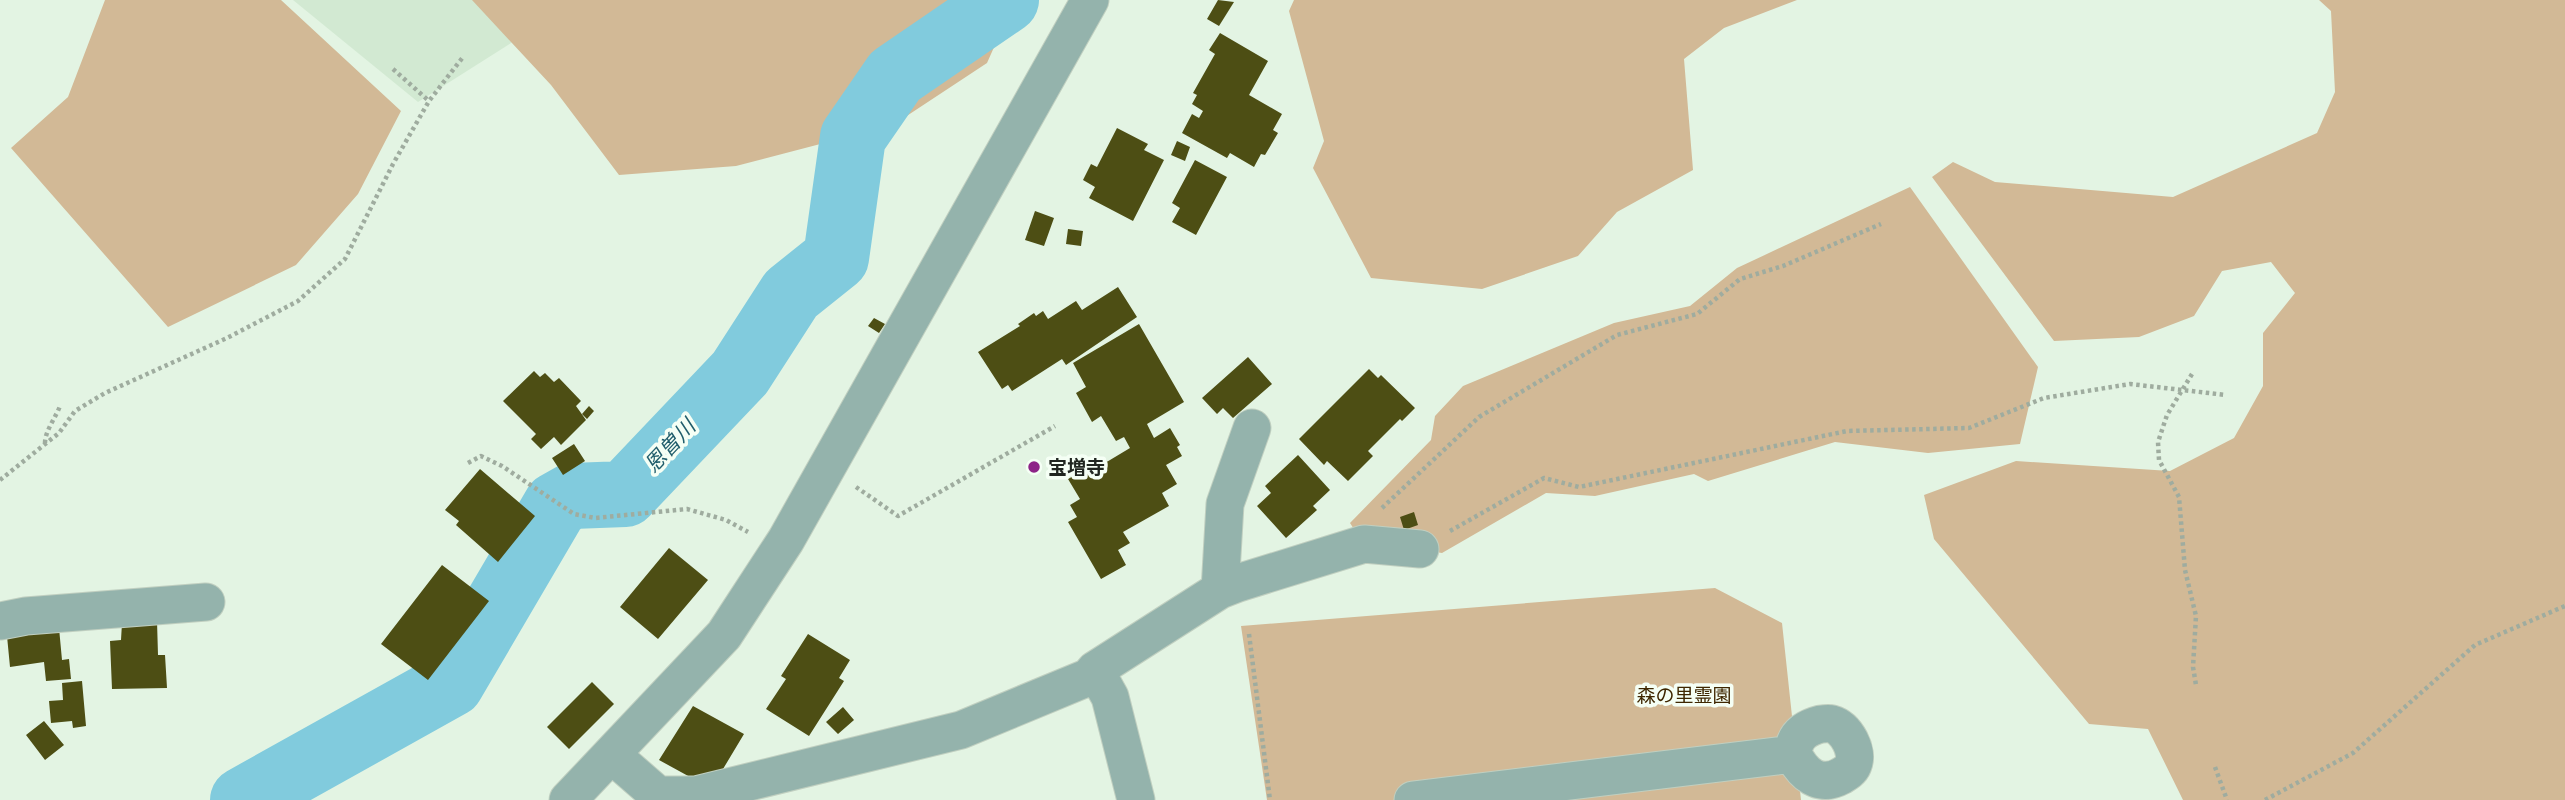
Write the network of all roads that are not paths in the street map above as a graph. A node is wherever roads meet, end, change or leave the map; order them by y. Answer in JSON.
{"nodes":[{"id":1,"x":1090,"y":0,"type":"edge"},
{"id":2,"x":1252,"y":428,"type":"dead end"},
{"id":3,"x":1420,"y":549,"type":"road end"},
{"id":4,"x":1220,"y":590,"type":"junction"},
{"id":5,"x":206,"y":602,"type":"dead end"},
{"id":6,"x":0,"y":621,"type":"edge"},
{"id":7,"x":1095,"y":670,"type":"junction"},
{"id":8,"x":1793,"y":754,"type":"dead end"},
{"id":9,"x":612,"y":755,"type":"junction"},
{"id":10,"x":659,"y":798,"type":"edge"},
{"id":11,"x":568,"y":800,"type":"edge"},
{"id":12,"x":1136,"y":800,"type":"edge"},
{"id":13,"x":1413,"y":800,"type":"edge"}],
"edges":[{"from":1,"to":9,"type":"street"},
{"from":2,"to":4,"type":"street"},
{"from":3,"to":4,"type":"street"},
{"from":4,"to":7,"type":"street"},
{"from":5,"to":6,"type":"street"},
{"from":7,"to":10,"type":"street"},
{"from":7,"to":12,"type":"street"},
{"from":8,"to":13,"type":"street"},
{"from":9,"to":10,"type":"street"},
{"from":9,"to":11,"type":"street"}]}
